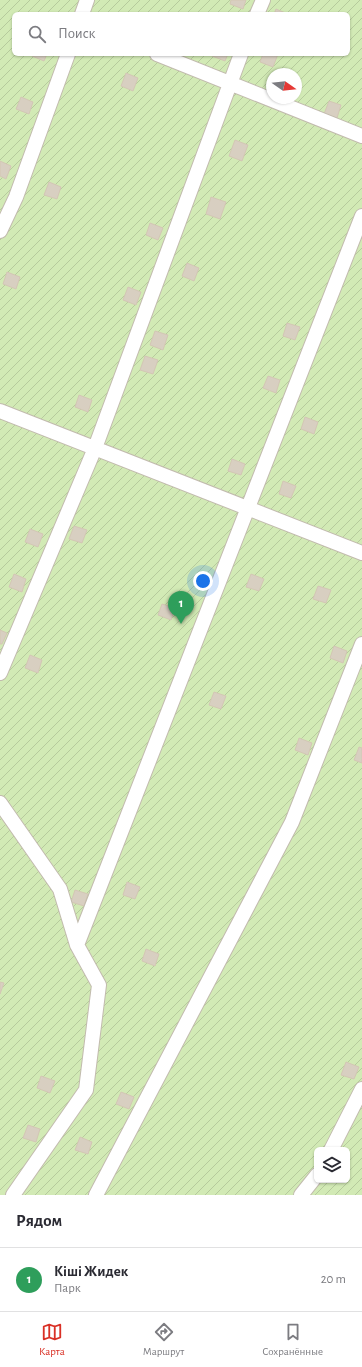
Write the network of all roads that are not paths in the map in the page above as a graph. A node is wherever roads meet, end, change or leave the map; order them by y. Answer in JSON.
{"nodes":[{"id":1,"x":87,"y":0,"type":"edge"},
{"id":2,"x":263,"y":0,"type":"edge"},
{"id":3,"x":83,"y":12,"type":"edge"},
{"id":4,"x":259,"y":12,"type":"edge"},
{"id":5,"x":67,"y":56,"type":"edge"},
{"id":6,"x":162,"y":56,"type":"edge"},
{"id":7,"x":240,"y":56,"type":"edge"},
{"id":8,"x":230,"y":83,"type":"junction"},
{"id":9,"x":362,"y":136,"type":"edge"},
{"id":10,"x":362,"y":216,"type":"edge"},
{"id":11,"x":0,"y":231,"type":"edge"},
{"id":12,"x":0,"y":411,"type":"edge"},
{"id":13,"x":95,"y":448,"type":"junction"},
{"id":14,"x":248,"y":508,"type":"junction"},
{"id":15,"x":362,"y":553,"type":"edge"},
{"id":16,"x":362,"y":644,"type":"edge"},
{"id":17,"x":0,"y":673,"type":"edge"},
{"id":18,"x":0,"y":803,"type":"edge"},
{"id":19,"x":77,"y":945,"type":"junction"},
{"id":20,"x":362,"y":1089,"type":"edge"},
{"id":21,"x":332,"y":1147,"type":"edge"},
{"id":22,"x":314,"y":1179,"type":"edge"},
{"id":23,"x":13,"y":1195,"type":"edge"},
{"id":24,"x":96,"y":1195,"type":"edge"},
{"id":25,"x":301,"y":1195,"type":"edge"}],
"edges":[{"from":1,"to":3,"type":"street"},
{"from":2,"to":4,"type":"street"},
{"from":5,"to":11,"type":"street"},
{"from":6,"to":8,"type":"street"},
{"from":7,"to":8,"type":"street"},
{"from":8,"to":9,"type":"street"},
{"from":8,"to":13,"type":"street"},
{"from":10,"to":14,"type":"street"},
{"from":12,"to":13,"type":"street"},
{"from":13,"to":14,"type":"street"},
{"from":13,"to":17,"type":"street"},
{"from":14,"to":15,"type":"street"},
{"from":14,"to":19,"type":"street"},
{"from":16,"to":24,"type":"street"},
{"from":18,"to":19,"type":"street"},
{"from":19,"to":23,"type":"street"},
{"from":20,"to":21,"type":"street"},
{"from":22,"to":25,"type":"street"}]}
